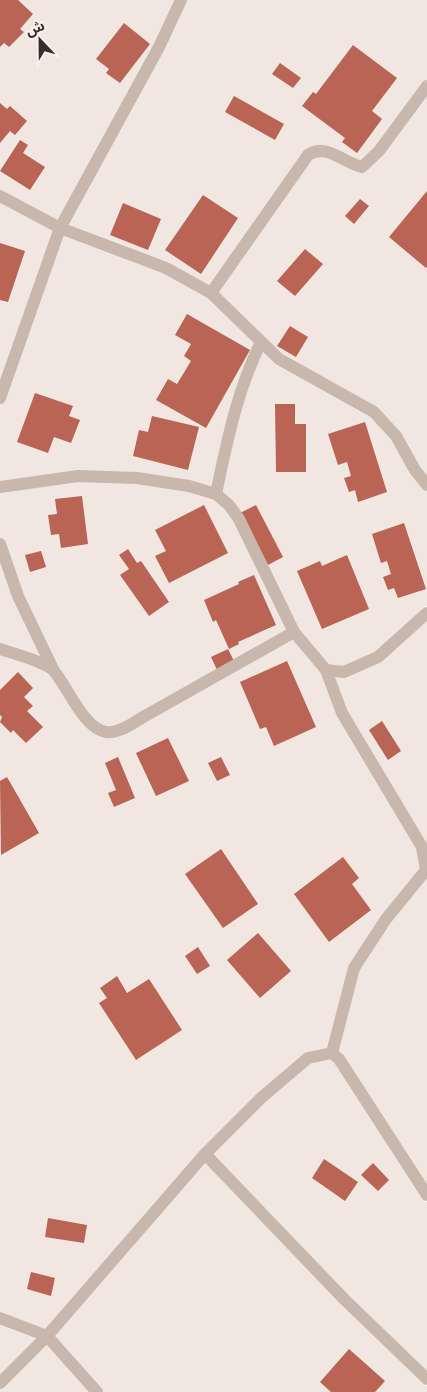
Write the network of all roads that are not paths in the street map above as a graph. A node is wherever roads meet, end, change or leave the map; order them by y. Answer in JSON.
{"nodes":[{"id":1,"x":182,"y":0,"type":"edge"},
{"id":2,"x":427,"y":86,"type":"edge"},
{"id":3,"x":0,"y":196,"type":"edge"},
{"id":4,"x":60,"y":228,"type":"junction"},
{"id":5,"x":211,"y":293,"type":"junction"},
{"id":6,"x":261,"y":342,"type":"junction"},
{"id":7,"x":0,"y":398,"type":"edge"},
{"id":8,"x":427,"y":485,"type":"edge"},
{"id":9,"x":0,"y":488,"type":"edge"},
{"id":10,"x":216,"y":494,"type":"junction"},
{"id":11,"x":0,"y":544,"type":"edge"},
{"id":12,"x":427,"y":613,"type":"edge"},
{"id":13,"x":294,"y":632,"type":"junction"},
{"id":14,"x":0,"y":649,"type":"edge"},
{"id":15,"x":53,"y":669,"type":"junction"},
{"id":16,"x":326,"y":670,"type":"junction"},
{"id":17,"x":427,"y":870,"type":"edge"},
{"id":18,"x":332,"y":1053,"type":"junction"},
{"id":19,"x":205,"y":1154,"type":"junction"},
{"id":20,"x":427,"y":1195,"type":"edge"},
{"id":21,"x":0,"y":1318,"type":"edge"},
{"id":22,"x":47,"y":1336,"type":"junction"},
{"id":23,"x":427,"y":1379,"type":"edge"},
{"id":24,"x":0,"y":1383,"type":"edge"},
{"id":25,"x":97,"y":1392,"type":"edge"}],
"edges":[{"from":1,"to":4,"type":"street"},
{"from":2,"to":5,"type":"street"},
{"from":3,"to":4,"type":"street"},
{"from":4,"to":5,"type":"street"},
{"from":4,"to":7,"type":"street"},
{"from":5,"to":6,"type":"street"},
{"from":6,"to":8,"type":"street"},
{"from":6,"to":10,"type":"street"},
{"from":9,"to":10,"type":"street"},
{"from":10,"to":13,"type":"street"},
{"from":11,"to":15,"type":"street"},
{"from":12,"to":16,"type":"street"},
{"from":13,"to":15,"type":"street"},
{"from":13,"to":16,"type":"street"},
{"from":14,"to":15,"type":"street"},
{"from":16,"to":17,"type":"street"},
{"from":17,"to":18,"type":"street"},
{"from":18,"to":19,"type":"street"},
{"from":18,"to":20,"type":"street"},
{"from":19,"to":22,"type":"street"},
{"from":19,"to":23,"type":"street"},
{"from":21,"to":22,"type":"street"},
{"from":22,"to":24,"type":"street"},
{"from":22,"to":25,"type":"street"}]}
